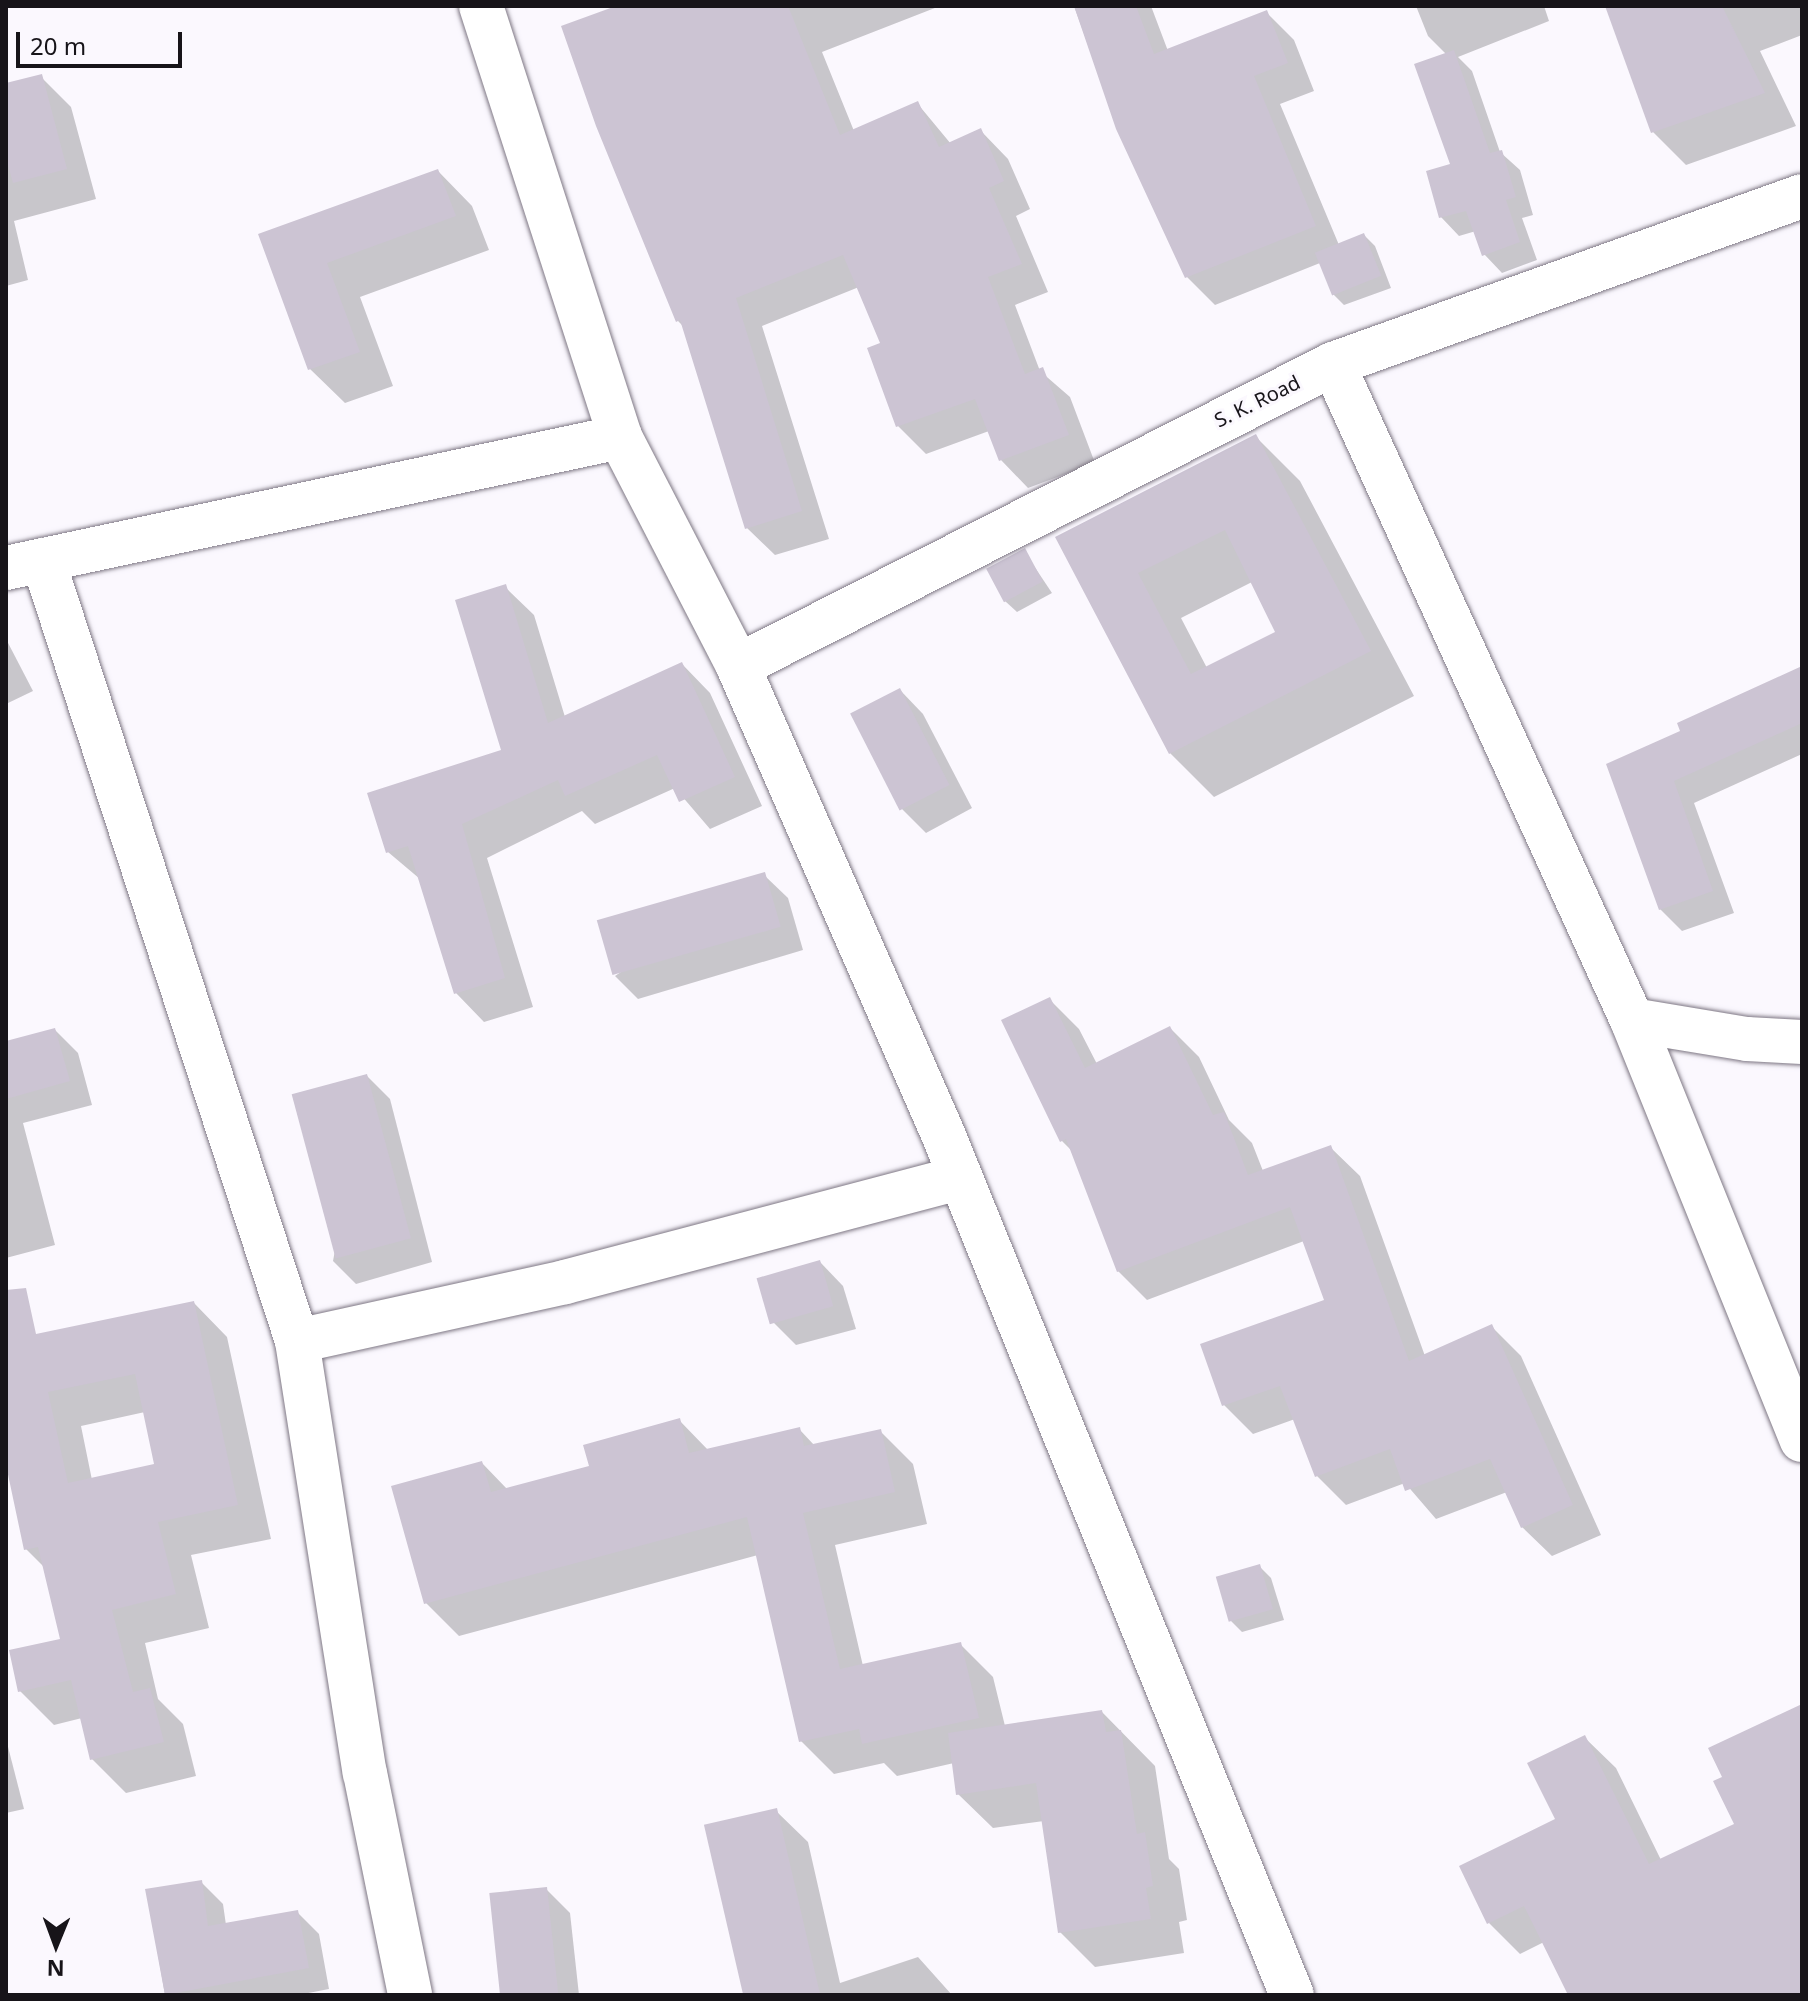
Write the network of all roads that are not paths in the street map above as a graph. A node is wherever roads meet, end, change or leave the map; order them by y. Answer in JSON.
{"nodes":[{"id":1,"x":481,"y":6,"type":"edge"},
{"id":2,"x":1802,"y":196,"type":"edge"},
{"id":3,"x":1333,"y":364,"type":"junction"},
{"id":4,"x":620,"y":437,"type":"junction"},
{"id":5,"x":24,"y":564,"type":"edge"},
{"id":6,"x":738,"y":666,"type":"junction"},
{"id":7,"x":1632,"y":1020,"type":"junction"},
{"id":8,"x":1802,"y":1042,"type":"edge"},
{"id":9,"x":960,"y":1178,"type":"junction"},
{"id":10,"x":297,"y":1341,"type":"junction"},
{"id":11,"x":1802,"y":1440,"type":"edge"},
{"id":12,"x":410,"y":1995,"type":"edge"},
{"id":13,"x":1292,"y":1995,"type":"edge"}],
"edges":[{"from":1,"to":4,"type":"street"},
{"from":2,"to":3,"type":"street","name":"S. K. Road"},
{"from":3,"to":6,"type":"street","name":"S. K. Road"},
{"from":3,"to":7,"type":"street"},
{"from":4,"to":5,"type":"street"},
{"from":4,"to":6,"type":"street"},
{"from":5,"to":10,"type":"street"},
{"from":6,"to":9,"type":"street"},
{"from":7,"to":8,"type":"street"},
{"from":7,"to":11,"type":"street"},
{"from":9,"to":10,"type":"street"},
{"from":9,"to":13,"type":"street"},
{"from":10,"to":12,"type":"street"}]}
